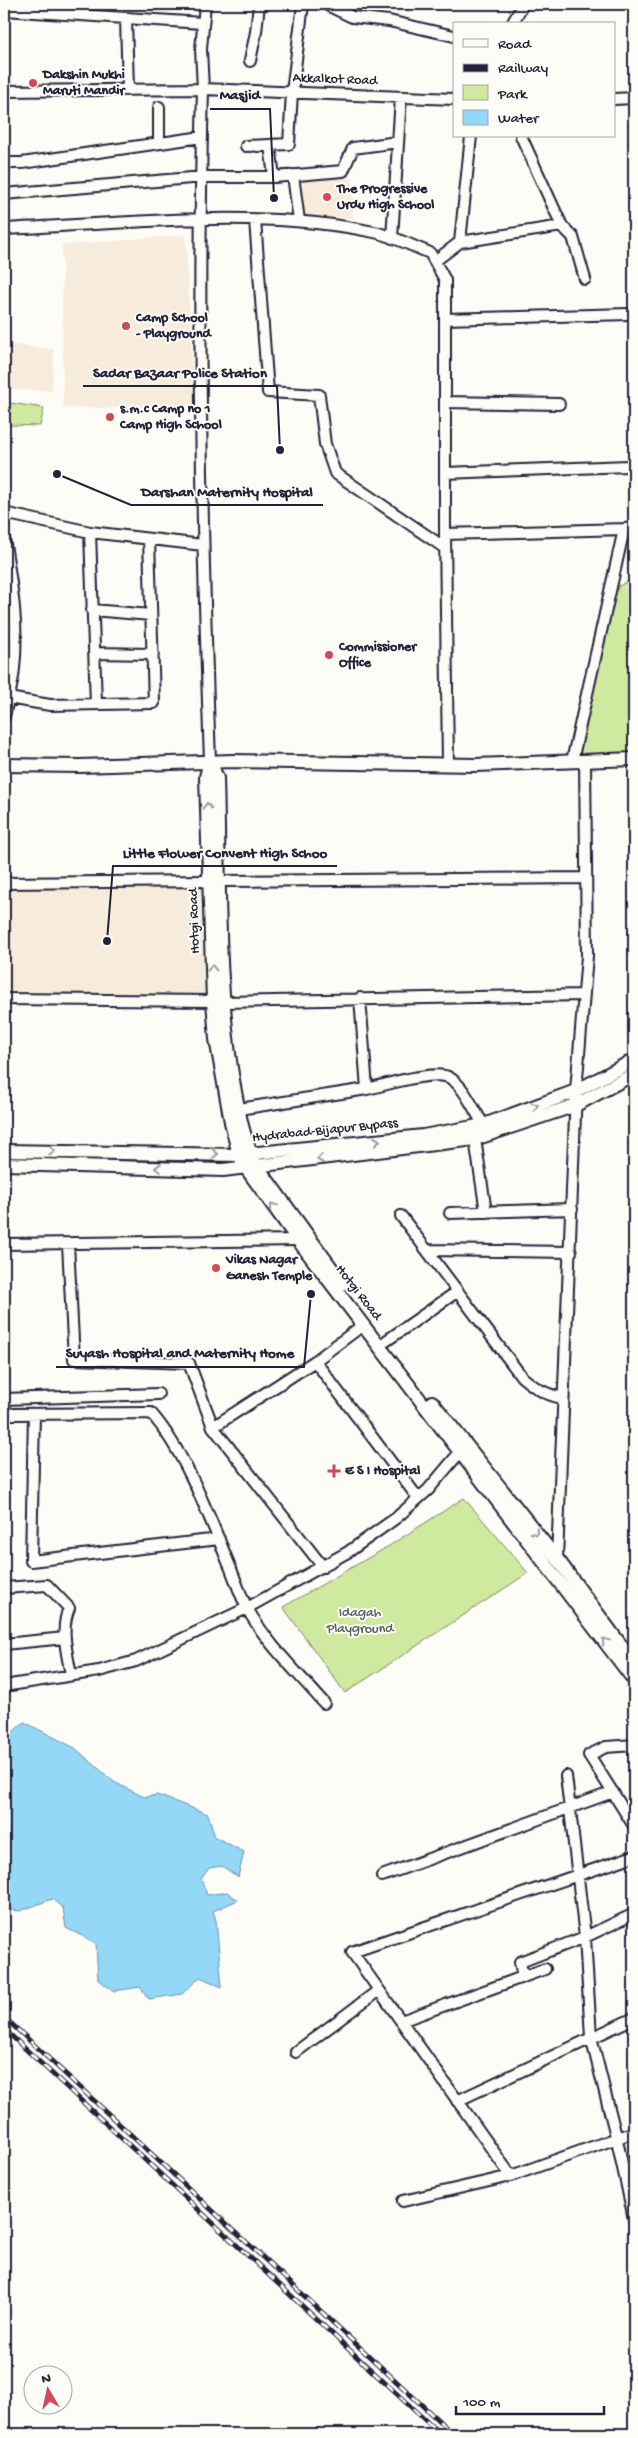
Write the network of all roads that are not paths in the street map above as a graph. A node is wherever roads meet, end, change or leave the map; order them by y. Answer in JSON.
{"nodes":[{"id":1,"x":205,"y":4,"type":"edge"},
{"id":2,"x":259,"y":4,"type":"edge"},
{"id":3,"x":303,"y":4,"type":"edge"},
{"id":4,"x":325,"y":4,"type":"edge"},
{"id":5,"x":524,"y":4,"type":"edge"},
{"id":6,"x":4,"y":10,"type":"edge"},
{"id":7,"x":126,"y":18,"type":"junction"},
{"id":8,"x":513,"y":22,"type":"edge"},
{"id":9,"x":202,"y":23,"type":"junction"},
{"id":10,"x":453,"y":36,"type":"edge"},
{"id":11,"x":250,"y":61,"type":"dead end"},
{"id":12,"x":203,"y":89,"type":"junction"},
{"id":13,"x":128,"y":90,"type":"junction"},
{"id":14,"x":4,"y":91,"type":"edge"},
{"id":15,"x":292,"y":92,"type":"junction"},
{"id":16,"x":401,"y":96,"type":"junction"},
{"id":17,"x":634,"y":98,"type":"edge"},
{"id":18,"x":453,"y":99,"type":"edge"},
{"id":19,"x":616,"y":99,"type":"edge"},
{"id":20,"x":159,"y":107,"type":"dead end"},
{"id":21,"x":202,"y":137,"type":"junction"},
{"id":22,"x":471,"y":138,"type":"edge"},
{"id":23,"x":521,"y":138,"type":"edge"},
{"id":24,"x":398,"y":142,"type":"junction"},
{"id":25,"x":159,"y":143,"type":"junction"},
{"id":26,"x":270,"y":145,"type":"junction"},
{"id":27,"x":246,"y":146,"type":"dead end"},
{"id":28,"x":4,"y":163,"type":"edge"},
{"id":29,"x":293,"y":175,"type":"junction"},
{"id":30,"x":274,"y":176,"type":"junction"},
{"id":31,"x":202,"y":177,"type":"junction"},
{"id":32,"x":4,"y":194,"type":"edge"},
{"id":33,"x":201,"y":220,"type":"junction"},
{"id":34,"x":255,"y":220,"type":"junction"},
{"id":35,"x":299,"y":221,"type":"junction"},
{"id":36,"x":562,"y":226,"type":"junction"},
{"id":37,"x":4,"y":229,"type":"edge"},
{"id":38,"x":392,"y":238,"type":"junction"},
{"id":39,"x":460,"y":242,"type":"junction"},
{"id":40,"x":435,"y":261,"type":"junction"},
{"id":41,"x":585,"y":279,"type":"dead end"},
{"id":42,"x":629,"y":314,"type":"dead end"},
{"id":43,"x":445,"y":319,"type":"junction"},
{"id":44,"x":445,"y":402,"type":"junction"},
{"id":45,"x":559,"y":404,"type":"dead end"},
{"id":46,"x":628,"y":466,"type":"dead end"},
{"id":47,"x":445,"y":473,"type":"junction"},
{"id":48,"x":4,"y":513,"type":"edge"},
{"id":49,"x":629,"y":529,"type":"edge"},
{"id":50,"x":90,"y":532,"type":"junction"},
{"id":51,"x":445,"y":534,"type":"junction"},
{"id":52,"x":4,"y":538,"type":"edge"},
{"id":53,"x":149,"y":539,"type":"junction"},
{"id":54,"x":203,"y":546,"type":"junction"},
{"id":55,"x":445,"y":548,"type":"junction"},
{"id":56,"x":92,"y":610,"type":"junction"},
{"id":57,"x":151,"y":615,"type":"junction"},
{"id":58,"x":4,"y":633,"type":"edge"},
{"id":59,"x":16,"y":637,"type":"junction"},
{"id":60,"x":94,"y":653,"type":"junction"},
{"id":61,"x":153,"y":654,"type":"junction"},
{"id":62,"x":8,"y":698,"type":"junction"},
{"id":63,"x":96,"y":704,"type":"junction"},
{"id":64,"x":4,"y":718,"type":"edge"},
{"id":65,"x":634,"y":759,"type":"edge"},
{"id":66,"x":210,"y":761,"type":"junction"},
{"id":67,"x":572,"y":761,"type":"junction"},
{"id":68,"x":585,"y":761,"type":"junction"},
{"id":69,"x":448,"y":764,"type":"junction"},
{"id":70,"x":4,"y":765,"type":"edge"},
{"id":71,"x":586,"y":878,"type":"junction"},
{"id":72,"x":214,"y":881,"type":"junction"},
{"id":73,"x":4,"y":884,"type":"edge"},
{"id":74,"x":584,"y":995,"type":"junction"},
{"id":75,"x":360,"y":998,"type":"junction"},
{"id":76,"x":4,"y":999,"type":"edge"},
{"id":77,"x":218,"y":1002,"type":"junction"},
{"id":78,"x":634,"y":1060,"type":"edge"},
{"id":79,"x":634,"y":1074,"type":"edge"},
{"id":80,"x":367,"y":1089,"type":"junction"},
{"id":81,"x":576,"y":1090,"type":"junction"},
{"id":82,"x":576,"y":1105,"type":"junction"},
{"id":83,"x":239,"y":1109,"type":"junction"},
{"id":84,"x":484,"y":1125,"type":"junction"},
{"id":85,"x":476,"y":1139,"type":"junction"},
{"id":86,"x":4,"y":1150,"type":"edge"},
{"id":87,"x":244,"y":1154,"type":"junction"},
{"id":88,"x":4,"y":1164,"type":"edge"},
{"id":89,"x":252,"y":1167,"type":"junction"},
{"id":90,"x":572,"y":1209,"type":"junction"},
{"id":91,"x":486,"y":1212,"type":"junction"},
{"id":92,"x":450,"y":1213,"type":"dead end"},
{"id":93,"x":401,"y":1216,"type":"dead end"},
{"id":94,"x":298,"y":1240,"type":"junction"},
{"id":95,"x":4,"y":1244,"type":"edge"},
{"id":96,"x":68,"y":1244,"type":"junction"},
{"id":97,"x":427,"y":1250,"type":"junction"},
{"id":98,"x":571,"y":1252,"type":"junction"},
{"id":99,"x":458,"y":1291,"type":"junction"},
{"id":100,"x":363,"y":1325,"type":"junction"},
{"id":101,"x":386,"y":1341,"type":"junction"},
{"id":102,"x":315,"y":1361,"type":"junction"},
{"id":103,"x":158,"y":1394,"type":"dead end"},
{"id":104,"x":4,"y":1398,"type":"edge"},
{"id":105,"x":564,"y":1398,"type":"junction"},
{"id":106,"x":4,"y":1412,"type":"edge"},
{"id":107,"x":34,"y":1414,"type":"junction"},
{"id":108,"x":213,"y":1427,"type":"junction"},
{"id":109,"x":460,"y":1452,"type":"junction"},
{"id":110,"x":418,"y":1498,"type":"junction"},
{"id":111,"x":218,"y":1540,"type":"junction"},
{"id":112,"x":556,"y":1558,"type":"junction"},
{"id":113,"x":322,"y":1567,"type":"junction"},
{"id":114,"x":4,"y":1588,"type":"edge"},
{"id":115,"x":247,"y":1608,"type":"junction"},
{"id":116,"x":65,"y":1638,"type":"junction"},
{"id":117,"x":4,"y":1644,"type":"edge"},
{"id":118,"x":634,"y":1663,"type":"edge"},
{"id":119,"x":71,"y":1675,"type":"junction"},
{"id":120,"x":634,"y":1680,"type":"edge"},
{"id":121,"x":4,"y":1686,"type":"edge"},
{"id":122,"x":324,"y":1703,"type":"dead end"},
{"id":123,"x":634,"y":1745,"type":"edge"},
{"id":124,"x":566,"y":1776,"type":"dead end"},
{"id":125,"x":613,"y":1792,"type":"junction"},
{"id":126,"x":570,"y":1808,"type":"junction"},
{"id":127,"x":634,"y":1826,"type":"edge"},
{"id":128,"x":634,"y":1856,"type":"edge"},
{"id":129,"x":578,"y":1875,"type":"junction"},
{"id":130,"x":382,"y":1876,"type":"dead end"},
{"id":131,"x":634,"y":1914,"type":"edge"},
{"id":132,"x":585,"y":1937,"type":"junction"},
{"id":133,"x":545,"y":1970,"type":"dead end"},
{"id":134,"x":523,"y":1977,"type":"junction"},
{"id":135,"x":379,"y":1990,"type":"junction"},
{"id":136,"x":634,"y":2018,"type":"edge"},
{"id":137,"x":401,"y":2021,"type":"junction"},
{"id":138,"x":590,"y":2037,"type":"junction"},
{"id":139,"x":296,"y":2052,"type":"dead end"},
{"id":140,"x":457,"y":2102,"type":"junction"},
{"id":141,"x":634,"y":2132,"type":"edge"},
{"id":142,"x":617,"y":2140,"type":"junction"},
{"id":143,"x":510,"y":2176,"type":"junction"},
{"id":144,"x":403,"y":2201,"type":"dead end"},
{"id":145,"x":633,"y":2204,"type":"edge"},
{"id":146,"x":634,"y":2219,"type":"edge"}],
"edges":[{"from":1,"to":9,"type":"street"},
{"from":2,"to":11,"type":"street"},
{"from":3,"to":15,"type":"street"},
{"from":4,"to":10,"type":"street"},
{"from":5,"to":8,"type":"street"},
{"from":6,"to":7,"type":"street"},
{"from":7,"to":9,"type":"street"},
{"from":7,"to":13,"type":"street"},
{"from":9,"to":12,"type":"street"},
{"from":12,"to":13,"type":"street","name":"Akkalkot Road"},
{"from":12,"to":15,"type":"street","name":"Akkalkot Road"},
{"from":12,"to":21,"type":"street"},
{"from":13,"to":14,"type":"street","name":"Akkalkot Road"},
{"from":15,"to":16,"type":"street","name":"Akkalkot Road"},
{"from":15,"to":26,"type":"street"},
{"from":16,"to":18,"type":"street","name":"Akkalkot Road"},
{"from":16,"to":24,"type":"street"},
{"from":17,"to":19,"type":"street"},
{"from":20,"to":25,"type":"street"},
{"from":21,"to":25,"type":"street"},
{"from":21,"to":31,"type":"street"},
{"from":22,"to":39,"type":"street"},
{"from":23,"to":36,"type":"street"},
{"from":24,"to":29,"type":"street"},
{"from":24,"to":38,"type":"street"},
{"from":25,"to":28,"type":"street"},
{"from":26,"to":27,"type":"street"},
{"from":26,"to":30,"type":"street"},
{"from":29,"to":30,"type":"street"},
{"from":29,"to":35,"type":"street"},
{"from":30,"to":31,"type":"street"},
{"from":31,"to":32,"type":"street"},
{"from":31,"to":33,"type":"street"},
{"from":33,"to":34,"type":"street"},
{"from":33,"to":37,"type":"street"},
{"from":33,"to":54,"type":"street"},
{"from":34,"to":35,"type":"street"},
{"from":34,"to":55,"type":"street"},
{"from":35,"to":38,"type":"street"},
{"from":36,"to":39,"type":"street"},
{"from":36,"to":41,"type":"street"},
{"from":38,"to":40,"type":"street"},
{"from":39,"to":40,"type":"street"},
{"from":40,"to":43,"type":"street"},
{"from":42,"to":43,"type":"street"},
{"from":43,"to":44,"type":"street"},
{"from":44,"to":45,"type":"street"},
{"from":44,"to":47,"type":"street"},
{"from":46,"to":47,"type":"street"},
{"from":47,"to":51,"type":"street"},
{"from":48,"to":50,"type":"street"},
{"from":49,"to":51,"type":"street"},
{"from":49,"to":67,"type":"street"},
{"from":50,"to":53,"type":"street"},
{"from":50,"to":56,"type":"street"},
{"from":51,"to":55,"type":"street"},
{"from":52,"to":59,"type":"street"},
{"from":53,"to":54,"type":"street"},
{"from":53,"to":57,"type":"street"},
{"from":54,"to":66,"type":"street"},
{"from":55,"to":69,"type":"street"},
{"from":56,"to":57,"type":"street"},
{"from":56,"to":60,"type":"street"},
{"from":57,"to":61,"type":"street"},
{"from":58,"to":59,"type":"street"},
{"from":59,"to":62,"type":"street"},
{"from":60,"to":61,"type":"street"},
{"from":60,"to":63,"type":"street"},
{"from":61,"to":63,"type":"street"},
{"from":62,"to":63,"type":"street"},
{"from":62,"to":64,"type":"street"},
{"from":65,"to":68,"type":"main road"},
{"from":66,"to":69,"type":"main road"},
{"from":66,"to":70,"type":"main road"},
{"from":66,"to":72,"type":"main road","name":"Hotgi Road"},
{"from":67,"to":68,"type":"main road"},
{"from":67,"to":69,"type":"main road"},
{"from":68,"to":71,"type":"street"},
{"from":71,"to":72,"type":"street"},
{"from":71,"to":74,"type":"street"},
{"from":72,"to":73,"type":"street"},
{"from":72,"to":77,"type":"main road","name":"Hotgi Road"},
{"from":74,"to":75,"type":"street"},
{"from":74,"to":81,"type":"street"},
{"from":75,"to":77,"type":"street"},
{"from":75,"to":80,"type":"street"},
{"from":76,"to":77,"type":"street"},
{"from":77,"to":83,"type":"main road","name":"Hotgi Road"},
{"from":77,"to":87,"type":"main road","name":"Hotgi Road"},
{"from":78,"to":81,"type":"main road","name":"Hydrabad-Bijapur Bypass"},
{"from":79,"to":82,"type":"main road"},
{"from":80,"to":83,"type":"street"},
{"from":80,"to":84,"type":"street"},
{"from":81,"to":82,"type":"street"},
{"from":84,"to":81,"type":"main road","name":"Hydrabad-Bijapur Bypass","one_way":true},
{"from":82,"to":85,"type":"main road"},
{"from":82,"to":90,"type":"street"},
{"from":83,"to":87,"type":"main road","name":"Hotgi Road"},
{"from":87,"to":84,"type":"main road","name":"Hydrabad-Bijapur Bypass","one_way":true},
{"from":85,"to":89,"type":"main road","one_way":true},
{"from":85,"to":91,"type":"street"},
{"from":86,"to":87,"type":"main road","name":"Hydrabad-Bijapur Bypass","one_way":true},
{"from":87,"to":89,"type":"main road","name":"Hotgi Road"},
{"from":89,"to":88,"type":"main road","one_way":true},
{"from":94,"to":89,"type":"main road","name":"Hotgi Road","one_way":true},
{"from":89,"to":101,"type":"main road","name":"Hotgi Road"},
{"from":90,"to":91,"type":"street"},
{"from":90,"to":98,"type":"street"},
{"from":91,"to":92,"type":"street"},
{"from":93,"to":97,"type":"street"},
{"from":94,"to":96,"type":"street"},
{"from":94,"to":100,"type":"main road","name":"Hotgi Road"},
{"from":95,"to":96,"type":"street"},
{"from":96,"to":108,"type":"street"},
{"from":97,"to":98,"type":"street"},
{"from":97,"to":99,"type":"street"},
{"from":98,"to":105,"type":"street"},
{"from":99,"to":101,"type":"street"},
{"from":99,"to":105,"type":"street"},
{"from":100,"to":102,"type":"street"},
{"from":100,"to":109,"type":"main road","name":"Hotgi Road"},
{"from":101,"to":112,"type":"main road","name":"Hotgi Road","one_way":true},
{"from":102,"to":108,"type":"street"},
{"from":102,"to":110,"type":"street"},
{"from":103,"to":104,"type":"street"},
{"from":105,"to":112,"type":"street"},
{"from":106,"to":107,"type":"street"},
{"from":107,"to":111,"type":"street"},
{"from":107,"to":111,"type":"street"},
{"from":108,"to":113,"type":"street"},
{"from":109,"to":110,"type":"street"},
{"from":120,"to":109,"type":"main road","name":"Hotgi Road","one_way":true},
{"from":110,"to":113,"type":"street"},
{"from":111,"to":115,"type":"street"},
{"from":112,"to":118,"type":"main road","name":"Hotgi Road"},
{"from":113,"to":115,"type":"street"},
{"from":114,"to":116,"type":"street"},
{"from":115,"to":119,"type":"street"},
{"from":115,"to":122,"type":"street"},
{"from":116,"to":117,"type":"street"},
{"from":116,"to":119,"type":"street"},
{"from":119,"to":121,"type":"street"},
{"from":123,"to":125,"type":"street"},
{"from":124,"to":126,"type":"street"},
{"from":125,"to":126,"type":"street"},
{"from":125,"to":127,"type":"street"},
{"from":126,"to":129,"type":"street"},
{"from":126,"to":130,"type":"street"},
{"from":128,"to":129,"type":"street"},
{"from":129,"to":132,"type":"street"},
{"from":129,"to":135,"type":"street"},
{"from":131,"to":132,"type":"street"},
{"from":132,"to":134,"type":"street"},
{"from":132,"to":138,"type":"street"},
{"from":133,"to":134,"type":"street"},
{"from":134,"to":137,"type":"street"},
{"from":135,"to":137,"type":"street"},
{"from":135,"to":139,"type":"street"},
{"from":136,"to":138,"type":"street"},
{"from":137,"to":140,"type":"street"},
{"from":138,"to":140,"type":"street"},
{"from":138,"to":142,"type":"street"},
{"from":140,"to":143,"type":"street"},
{"from":141,"to":142,"type":"street"},
{"from":142,"to":143,"type":"street"},
{"from":142,"to":145,"type":"street"},
{"from":143,"to":144,"type":"street"},
{"from":145,"to":146,"type":"street"}]}
